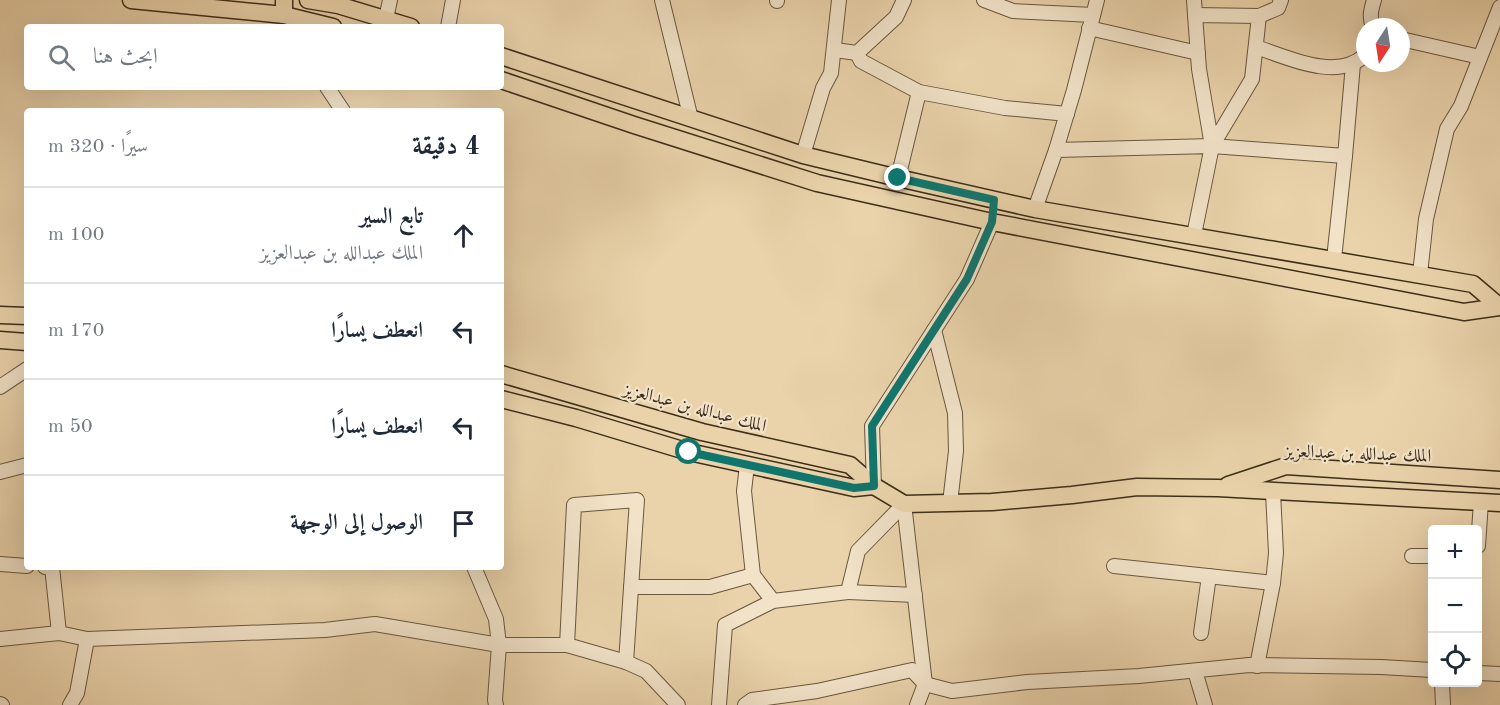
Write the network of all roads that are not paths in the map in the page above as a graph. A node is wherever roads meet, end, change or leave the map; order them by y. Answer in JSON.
{"nodes":[{"id":1,"x":131,"y":0,"type":"edge"},
{"id":2,"x":308,"y":0,"type":"edge"},
{"id":3,"x":390,"y":0,"type":"edge"},
{"id":4,"x":453,"y":0,"type":"edge"},
{"id":5,"x":839,"y":0,"type":"edge"},
{"id":6,"x":904,"y":0,"type":"edge"},
{"id":7,"x":984,"y":0,"type":"edge"},
{"id":8,"x":1097,"y":0,"type":"edge"},
{"id":9,"x":1194,"y":0,"type":"edge"},
{"id":10,"x":1281,"y":0,"type":"edge"},
{"id":11,"x":1374,"y":0,"type":"edge"},
{"id":12,"x":338,"y":2,"type":"edge"},
{"id":13,"x":666,"y":2,"type":"edge"},
{"id":14,"x":1500,"y":7,"type":"edge"},
{"id":15,"x":286,"y":14,"type":"edge"},
{"id":16,"x":1195,"y":15,"type":"junction"},
{"id":17,"x":1259,"y":16,"type":"junction"},
{"id":18,"x":1370,"y":18,"type":"edge"},
{"id":19,"x":386,"y":19,"type":"junction"},
{"id":20,"x":1091,"y":21,"type":"junction"},
{"id":21,"x":322,"y":24,"type":"edge"},
{"id":22,"x":402,"y":24,"type":"edge"},
{"id":23,"x":449,"y":24,"type":"edge"},
{"id":24,"x":1410,"y":41,"type":"edge"},
{"id":25,"x":1256,"y":47,"type":"junction"},
{"id":26,"x":834,"y":50,"type":"junction"},
{"id":27,"x":857,"y":52,"type":"junction"},
{"id":28,"x":1198,"y":53,"type":"junction"},
{"id":29,"x":504,"y":57,"type":"edge"},
{"id":30,"x":1480,"y":57,"type":"junction"},
{"id":31,"x":1356,"y":62,"type":"edge"},
{"id":32,"x":1353,"y":64,"type":"junction"},
{"id":33,"x":504,"y":81,"type":"edge"},
{"id":34,"x":329,"y":90,"type":"edge"},
{"id":35,"x":919,"y":92,"type":"junction"},
{"id":36,"x":341,"y":108,"type":"edge"},
{"id":37,"x":1066,"y":114,"type":"junction"},
{"id":38,"x":691,"y":119,"type":"junction"},
{"id":39,"x":1212,"y":146,"type":"junction"},
{"id":40,"x":1056,"y":150,"type":"junction"},
{"id":41,"x":803,"y":155,"type":"junction"},
{"id":42,"x":1345,"y":156,"type":"junction"},
{"id":43,"x":898,"y":178,"type":"junction"},
{"id":44,"x":994,"y":200,"type":"junction"},
{"id":45,"x":1035,"y":209,"type":"junction"},
{"id":46,"x":992,"y":222,"type":"junction"},
{"id":47,"x":1194,"y":235,"type":"junction"},
{"id":48,"x":1334,"y":259,"type":"junction"},
{"id":49,"x":1420,"y":274,"type":"junction"},
{"id":50,"x":1500,"y":307,"type":"edge"},
{"id":51,"x":0,"y":315,"type":"edge"},
{"id":52,"x":24,"y":316,"type":"edge"},
{"id":53,"x":934,"y":330,"type":"junction"},
{"id":54,"x":0,"y":340,"type":"edge"},
{"id":55,"x":24,"y":342,"type":"edge"},
{"id":56,"x":24,"y":371,"type":"edge"},
{"id":57,"x":504,"y":375,"type":"edge"},
{"id":58,"x":0,"y":387,"type":"edge"},
{"id":59,"x":504,"y":400,"type":"edge"},
{"id":60,"x":747,"y":465,"type":"junction"},
{"id":61,"x":24,"y":466,"type":"edge"},
{"id":62,"x":0,"y":472,"type":"edge"},
{"id":63,"x":1500,"y":480,"type":"edge"},
{"id":64,"x":874,"y":486,"type":"junction"},
{"id":65,"x":1218,"y":488,"type":"junction"},
{"id":66,"x":1273,"y":492,"type":"junction"},
{"id":67,"x":1481,"y":502,"type":"junction"},
{"id":68,"x":1500,"y":502,"type":"edge"},
{"id":69,"x":950,"y":503,"type":"junction"},
{"id":70,"x":904,"y":504,"type":"junction"},
{"id":71,"x":1479,"y":525,"type":"edge"},
{"id":72,"x":1412,"y":556,"type":"dead end"},
{"id":73,"x":1428,"y":556,"type":"edge"},
{"id":74,"x":0,"y":564,"type":"edge"},
{"id":75,"x":24,"y":566,"type":"edge"},
{"id":76,"x":1114,"y":566,"type":"dead end"},
{"id":77,"x":53,"y":570,"type":"edge"},
{"id":78,"x":475,"y":570,"type":"edge"},
{"id":79,"x":753,"y":575,"type":"junction"},
{"id":80,"x":1209,"y":576,"type":"junction"},
{"id":81,"x":1273,"y":583,"type":"junction"},
{"id":82,"x":631,"y":587,"type":"junction"},
{"id":83,"x":848,"y":592,"type":"junction"},
{"id":84,"x":915,"y":595,"type":"junction"},
{"id":85,"x":773,"y":601,"type":"junction"},
{"id":86,"x":59,"y":633,"type":"junction"},
{"id":87,"x":1201,"y":633,"type":"dead end"},
{"id":88,"x":0,"y":639,"type":"edge"},
{"id":89,"x":87,"y":639,"type":"junction"},
{"id":90,"x":499,"y":645,"type":"junction"},
{"id":91,"x":567,"y":645,"type":"junction"},
{"id":92,"x":626,"y":662,"type":"junction"},
{"id":93,"x":1257,"y":666,"type":"junction"},
{"id":94,"x":1195,"y":670,"type":"junction"},
{"id":95,"x":1428,"y":670,"type":"edge"},
{"id":96,"x":1482,"y":673,"type":"edge"},
{"id":97,"x":1500,"y":674,"type":"edge"},
{"id":98,"x":925,"y":684,"type":"junction"},
{"id":99,"x":1442,"y":687,"type":"edge"},
{"id":100,"x":953,"y":698,"type":"edge"},
{"id":101,"x":70,"y":705,"type":"edge"},
{"id":102,"x":496,"y":705,"type":"edge"},
{"id":103,"x":678,"y":705,"type":"edge"},
{"id":104,"x":719,"y":705,"type":"edge"},
{"id":105,"x":745,"y":705,"type":"edge"},
{"id":106,"x":917,"y":705,"type":"edge"},
{"id":107,"x":1205,"y":705,"type":"edge"},
{"id":108,"x":1443,"y":705,"type":"edge"}],
"edges":[{"from":1,"to":15,"type":"main road"},
{"from":2,"to":12,"type":"main road"},
{"from":3,"to":19,"type":"street"},
{"from":4,"to":23,"type":"street"},
{"from":5,"to":26,"type":"street"},
{"from":6,"to":27,"type":"street"},
{"from":7,"to":20,"type":"street"},
{"from":8,"to":20,"type":"street"},
{"from":9,"to":16,"type":"street"},
{"from":10,"to":17,"type":"street"},
{"from":11,"to":18,"type":"street"},
{"from":12,"to":19,"type":"main road"},
{"from":13,"to":38,"type":"street"},
{"from":14,"to":30,"type":"street"},
{"from":15,"to":21,"type":"main road"},
{"from":16,"to":17,"type":"street"},
{"from":16,"to":28,"type":"street"},
{"from":17,"to":25,"type":"street"},
{"from":19,"to":22,"type":"main road"},
{"from":20,"to":28,"type":"street"},
{"from":20,"to":37,"type":"street"},
{"from":24,"to":30,"type":"street"},
{"from":25,"to":32,"type":"street"},
{"from":25,"to":39,"type":"street"},
{"from":26,"to":27,"type":"street"},
{"from":26,"to":41,"type":"street"},
{"from":27,"to":35,"type":"street"},
{"from":28,"to":39,"type":"street"},
{"from":29,"to":38,"type":"main road"},
{"from":30,"to":49,"type":"street"},
{"from":31,"to":32,"type":"street"},
{"from":32,"to":42,"type":"street"},
{"from":33,"to":46,"type":"main road"},
{"from":34,"to":36,"type":"street"},
{"from":35,"to":37,"type":"street"},
{"from":35,"to":43,"type":"street"},
{"from":37,"to":40,"type":"street"},
{"from":38,"to":41,"type":"main road"},
{"from":39,"to":40,"type":"street"},
{"from":39,"to":42,"type":"street"},
{"from":39,"to":47,"type":"street"},
{"from":40,"to":45,"type":"street"},
{"from":41,"to":43,"type":"main road"},
{"from":42,"to":48,"type":"street"},
{"from":43,"to":44,"type":"main road"},
{"from":44,"to":45,"type":"main road"},
{"from":44,"to":46,"type":"main road"},
{"from":45,"to":47,"type":"main road"},
{"from":46,"to":50,"type":"main road"},
{"from":46,"to":53,"type":"street"},
{"from":47,"to":48,"type":"main road"},
{"from":48,"to":49,"type":"main road"},
{"from":49,"to":50,"type":"main road"},
{"from":51,"to":52,"type":"main road"},
{"from":53,"to":64,"type":"street"},
{"from":53,"to":69,"type":"street"},
{"from":54,"to":55,"type":"main road"},
{"from":56,"to":58,"type":"street"},
{"from":57,"to":64,"type":"main road","name":"الملك عبدالله بن عبدالعزيز"},
{"from":59,"to":60,"type":"main road"},
{"from":60,"to":64,"type":"main road"},
{"from":60,"to":79,"type":"street"},
{"from":61,"to":62,"type":"street"},
{"from":63,"to":65,"type":"main road","name":"الملك عبدالله بن عبدالعزيز"},
{"from":64,"to":70,"type":"main road","name":"الملك عبدالله بن عبدالعزيز"},
{"from":65,"to":66,"type":"main road","name":"الملك عبدالله بن عبدالعزيز"},
{"from":65,"to":69,"type":"main road","name":"الملك عبدالله بن عبدالعزيز"},
{"from":66,"to":67,"type":"main road","name":"الملك عبدالله بن عبدالعزيز"},
{"from":66,"to":81,"type":"street"},
{"from":67,"to":68,"type":"main road","name":"الملك عبدالله بن عبدالعزيز"},
{"from":67,"to":71,"type":"street"},
{"from":69,"to":70,"type":"main road","name":"الملك عبدالله بن عبدالعزيز"},
{"from":70,"to":83,"type":"street"},
{"from":70,"to":84,"type":"street"},
{"from":72,"to":73,"type":"street"},
{"from":74,"to":75,"type":"street"},
{"from":76,"to":80,"type":"street"},
{"from":77,"to":86,"type":"street"},
{"from":78,"to":90,"type":"street"},
{"from":79,"to":82,"type":"street"},
{"from":79,"to":85,"type":"street"},
{"from":80,"to":81,"type":"street"},
{"from":80,"to":87,"type":"street"},
{"from":81,"to":93,"type":"street"},
{"from":82,"to":91,"type":"street"},
{"from":82,"to":92,"type":"street"},
{"from":83,"to":84,"type":"street"},
{"from":83,"to":85,"type":"street"},
{"from":84,"to":98,"type":"street"},
{"from":85,"to":104,"type":"street"},
{"from":86,"to":88,"type":"street"},
{"from":86,"to":89,"type":"street"},
{"from":89,"to":90,"type":"street"},
{"from":89,"to":101,"type":"street"},
{"from":90,"to":91,"type":"street"},
{"from":90,"to":102,"type":"street"},
{"from":91,"to":92,"type":"street"},
{"from":92,"to":103,"type":"street"},
{"from":93,"to":94,"type":"street"},
{"from":93,"to":95,"type":"street"},
{"from":94,"to":100,"type":"street"},
{"from":94,"to":107,"type":"street"},
{"from":96,"to":97,"type":"street"},
{"from":98,"to":100,"type":"street"},
{"from":98,"to":105,"type":"street"},
{"from":98,"to":106,"type":"street"},
{"from":99,"to":108,"type":"street"}]}
